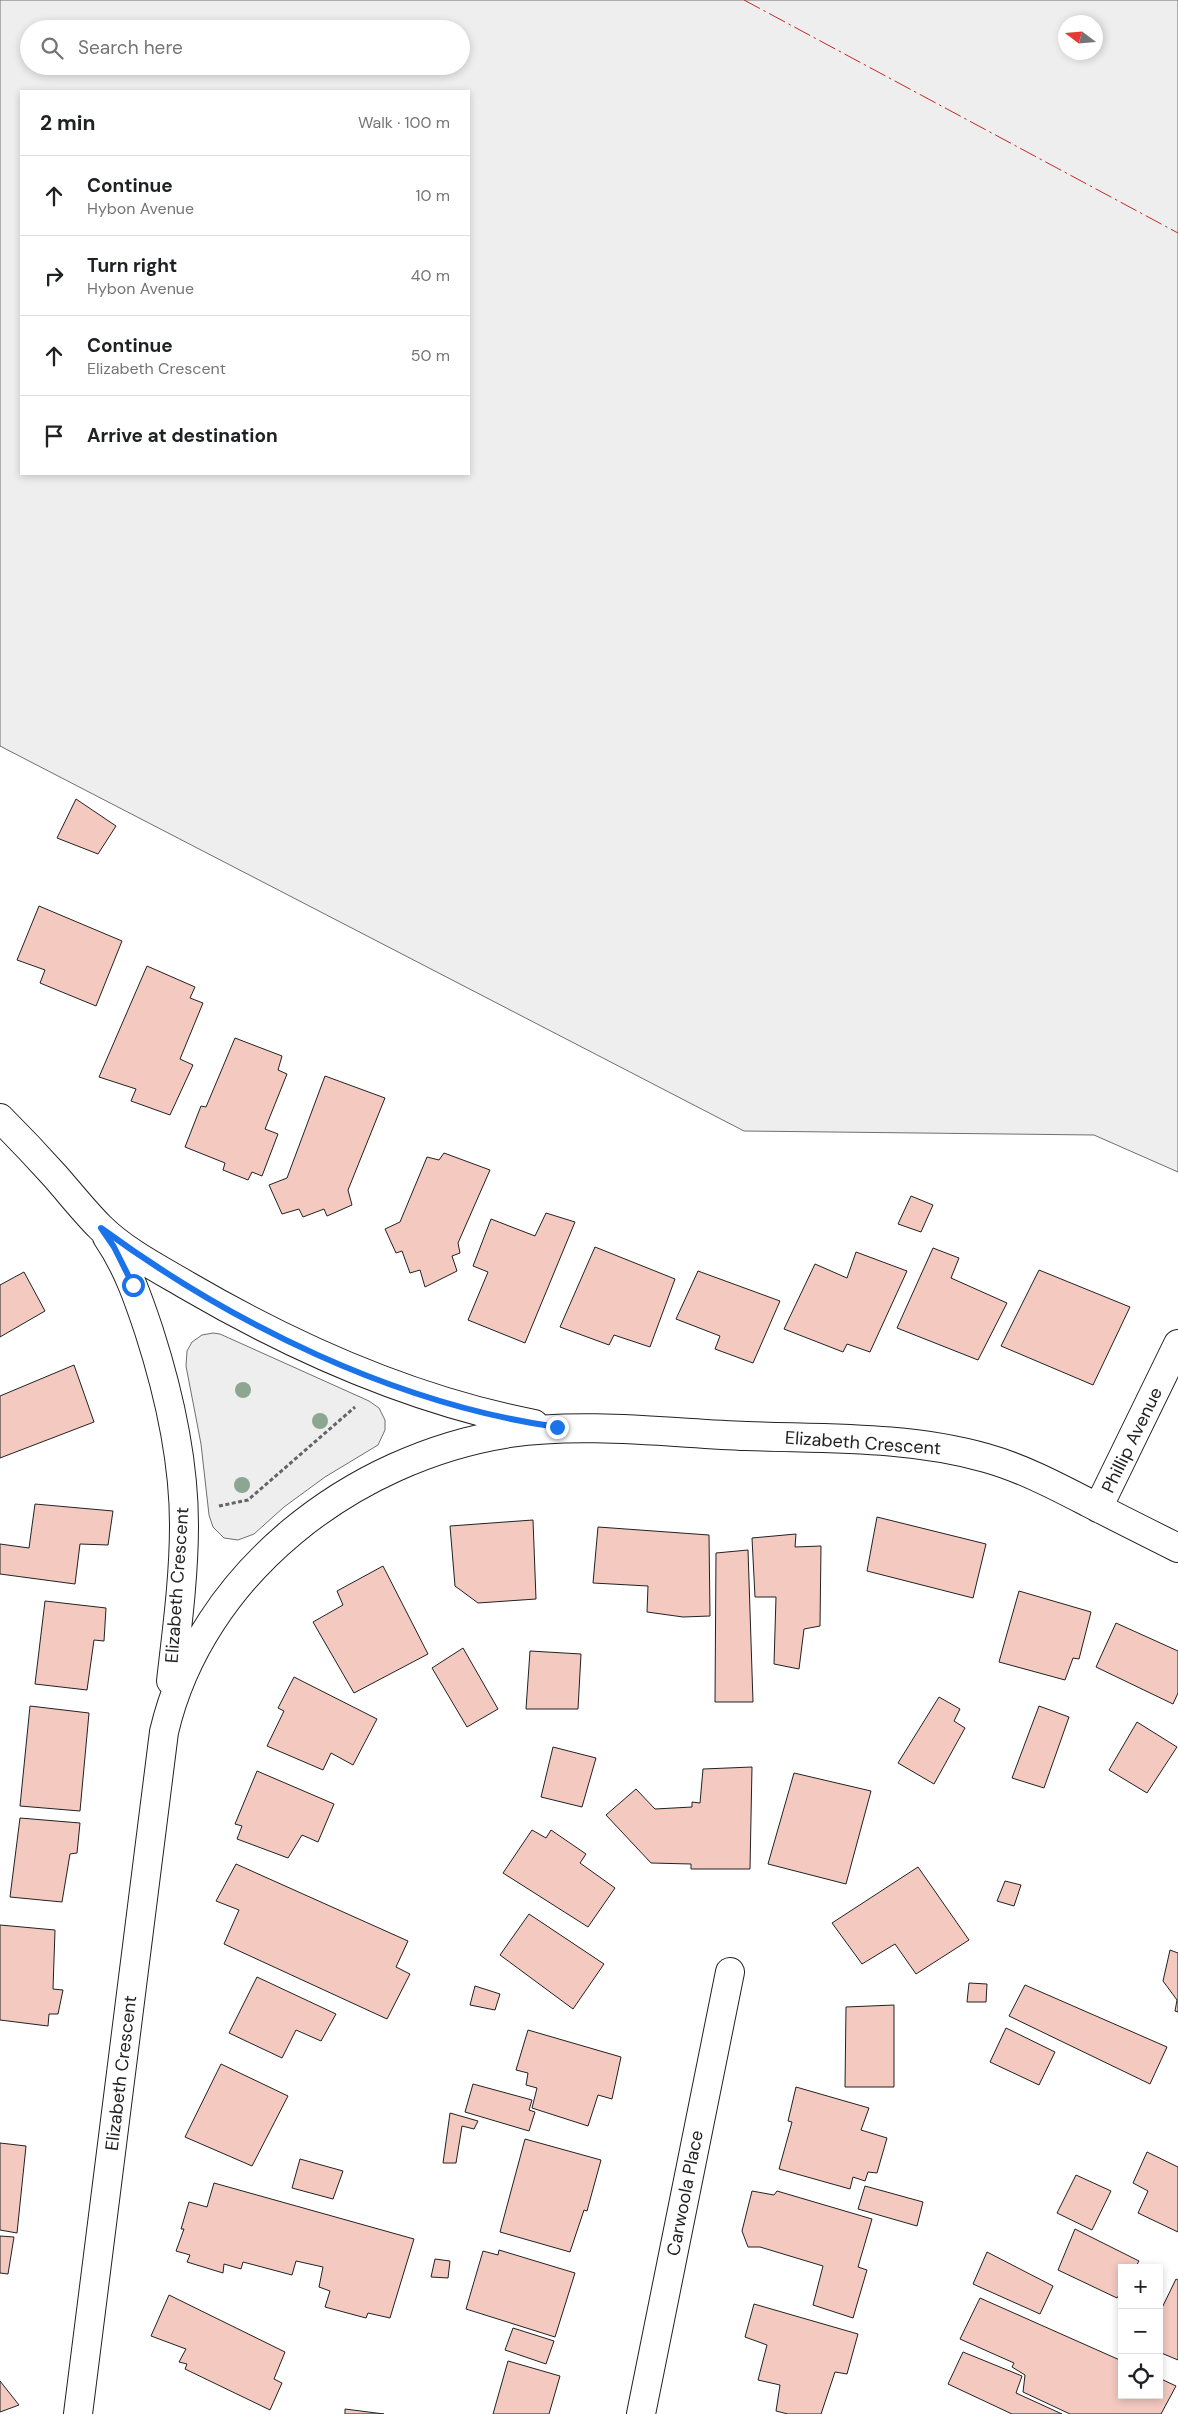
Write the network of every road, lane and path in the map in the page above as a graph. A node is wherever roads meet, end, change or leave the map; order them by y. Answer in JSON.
{"nodes":[{"id":1,"x":0,"y":1118,"type":"edge"},
{"id":2,"x":101,"y":1228,"type":"junction"},
{"id":3,"x":1178,"y":1344,"type":"edge"},
{"id":4,"x":375,"y":1378,"type":"junction"},
{"id":5,"x":587,"y":1429,"type":"junction"},
{"id":6,"x":1098,"y":1508,"type":"junction"},
{"id":7,"x":183,"y":1510,"type":"junction"},
{"id":8,"x":1178,"y":1548,"type":"edge"},
{"id":9,"x":164,"y":1732,"type":"junction"},
{"id":10,"x":730,"y":1972,"type":"dead end"},
{"id":11,"x":78,"y":2414,"type":"edge"},
{"id":12,"x":641,"y":2414,"type":"edge"}],
"edges":[{"from":1,"to":2,"type":"street"},
{"from":2,"to":4,"type":"street","name":"Elizabeth Crescent"},
{"from":2,"to":7,"type":"street","name":"Elizabeth Crescent"},
{"from":3,"to":6,"type":"street","name":"Phillip Avenue"},
{"from":4,"to":5,"type":"street","name":"Elizabeth Crescent"},
{"from":4,"to":7,"type":"path"},
{"from":5,"to":6,"type":"street","name":"Elizabeth Crescent"},
{"from":5,"to":9,"type":"street","name":"Elizabeth Crescent"},
{"from":6,"to":8,"type":"street","name":"Elizabeth Crescent"},
{"from":7,"to":9,"type":"street","name":"Elizabeth Crescent"},
{"from":9,"to":11,"type":"street","name":"Elizabeth Crescent"},
{"from":10,"to":12,"type":"street","name":"Carwoola Place"}]}
